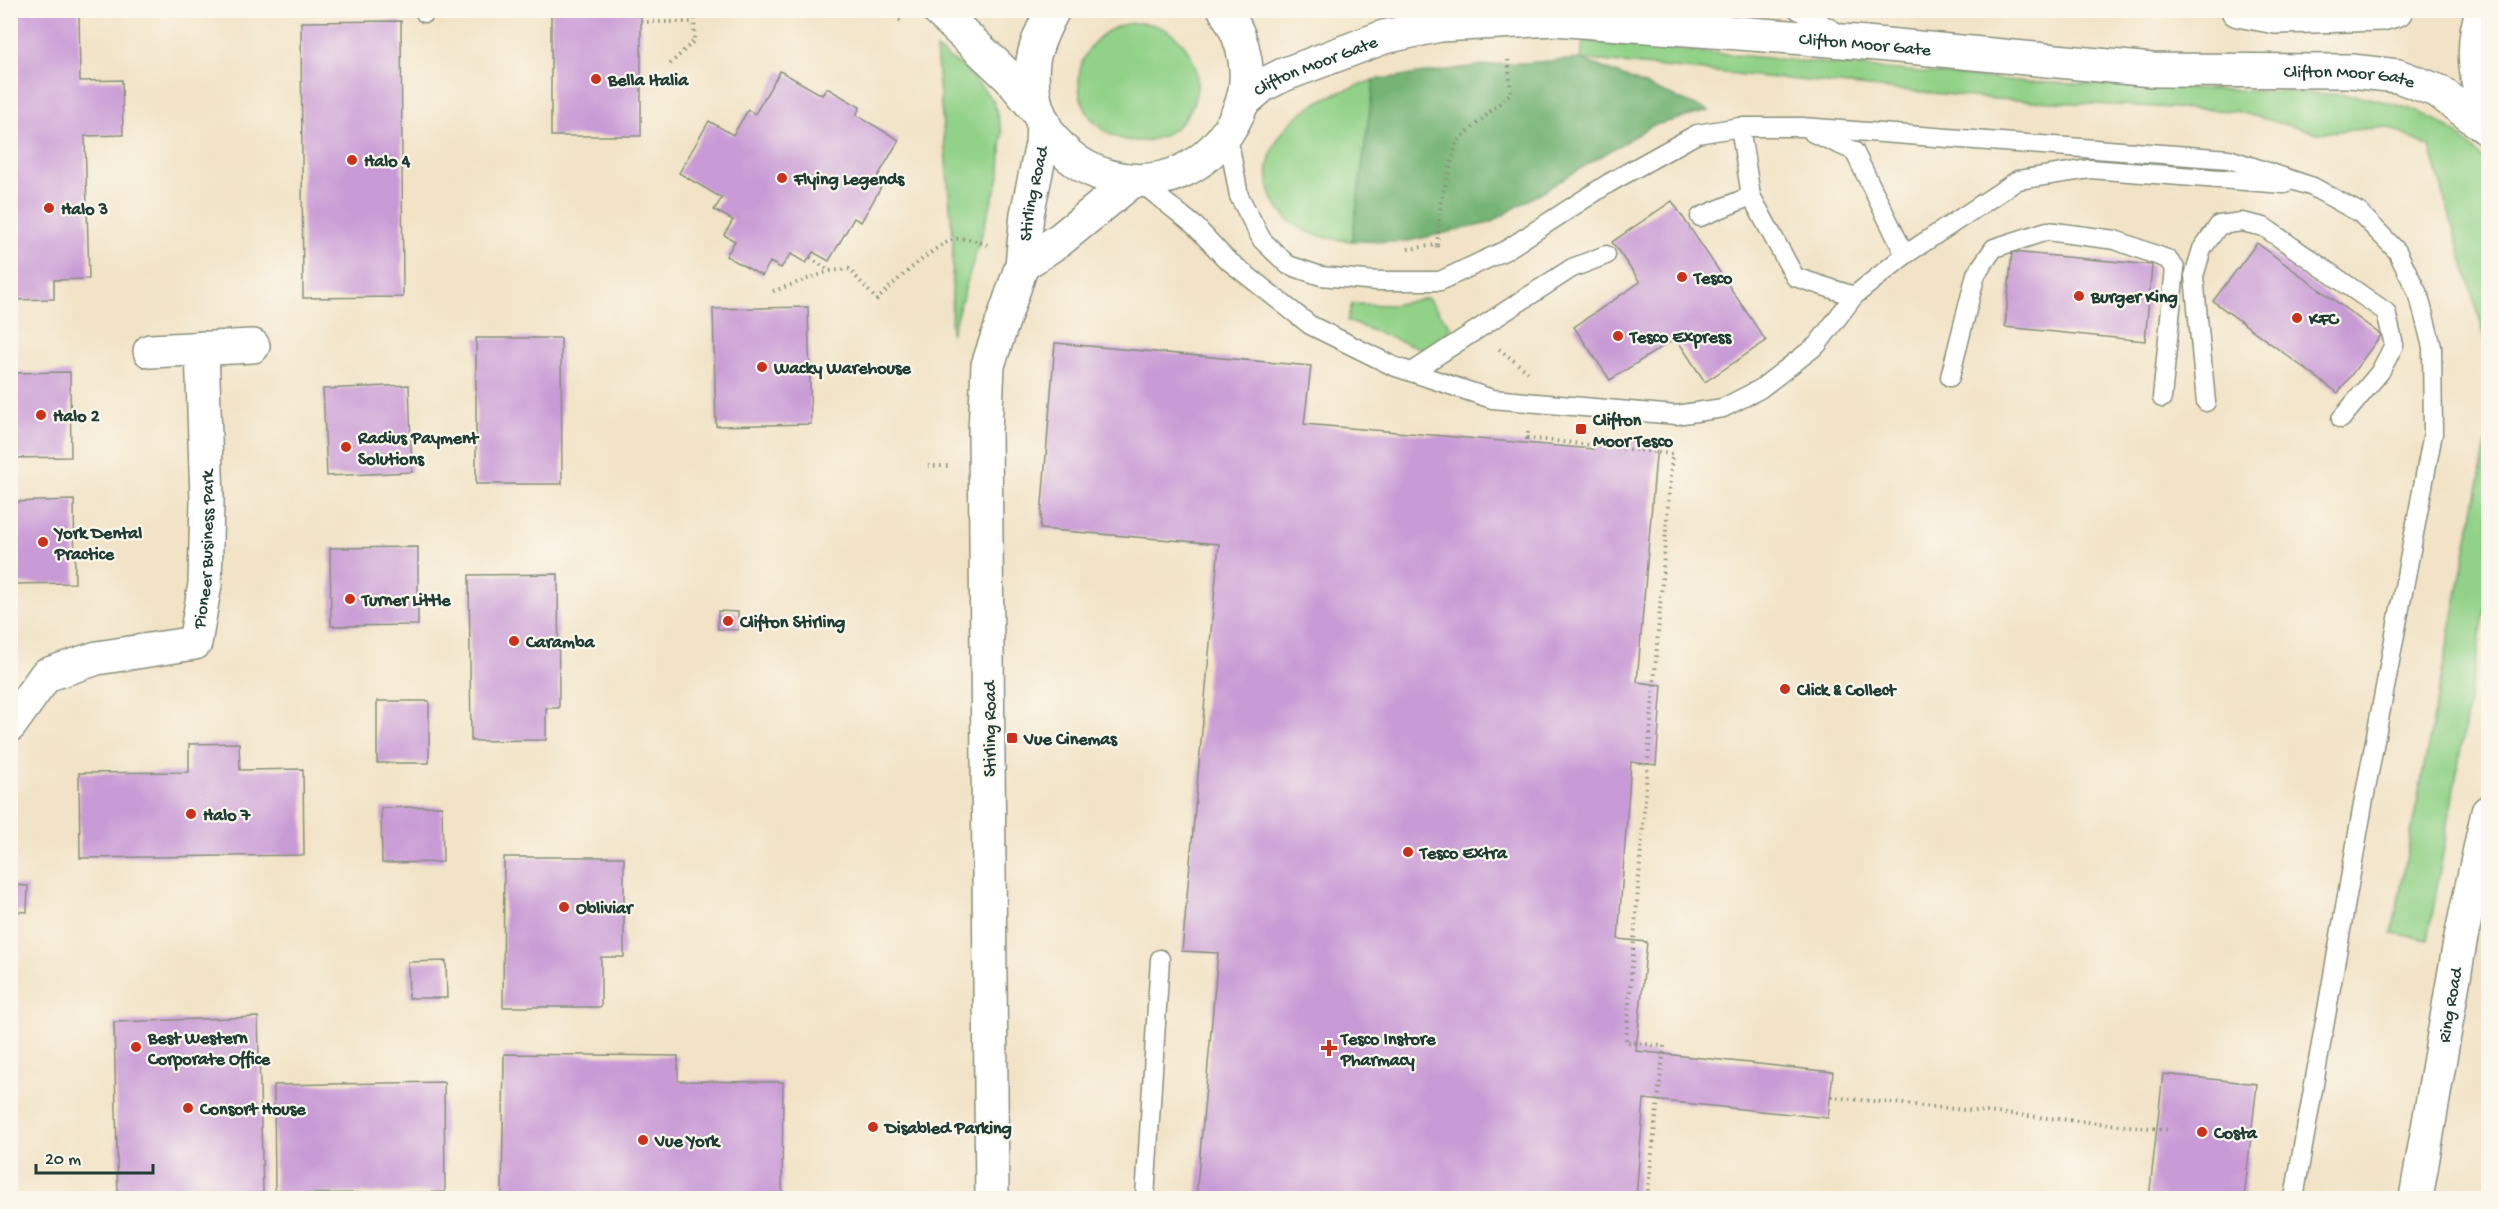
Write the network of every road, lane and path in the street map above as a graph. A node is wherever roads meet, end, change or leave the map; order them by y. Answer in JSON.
{"nodes":[{"id":1,"x":695,"y":10,"type":"edge"},
{"id":2,"x":938,"y":10,"type":"edge"},
{"id":3,"x":1053,"y":10,"type":"edge"},
{"id":4,"x":1225,"y":10,"type":"edge"},
{"id":5,"x":1798,"y":10,"type":"edge"},
{"id":6,"x":2238,"y":10,"type":"edge"},
{"id":7,"x":2396,"y":10,"type":"edge"},
{"id":8,"x":2483,"y":10,"type":"edge"},
{"id":9,"x":641,"y":22,"type":"dead end"},
{"id":10,"x":695,"y":22,"type":"junction"},
{"id":11,"x":1855,"y":42,"type":"junction"},
{"id":12,"x":1508,"y":51,"type":"dead end"},
{"id":13,"x":670,"y":64,"type":"dead end"},
{"id":14,"x":1243,"y":102,"type":"junction"},
{"id":15,"x":2488,"y":116,"type":"edge"},
{"id":16,"x":1042,"y":118,"type":"junction"},
{"id":17,"x":1740,"y":127,"type":"junction"},
{"id":18,"x":1802,"y":127,"type":"junction"},
{"id":19,"x":2488,"y":129,"type":"edge"},
{"id":20,"x":1228,"y":136,"type":"junction"},
{"id":21,"x":1136,"y":182,"type":"junction"},
{"id":22,"x":2313,"y":187,"type":"junction"},
{"id":23,"x":1751,"y":196,"type":"junction"},
{"id":24,"x":1700,"y":217,"type":"dead end"},
{"id":25,"x":1437,"y":245,"type":"junction"},
{"id":26,"x":1406,"y":250,"type":"dead end"},
{"id":27,"x":1606,"y":255,"type":"dead end"},
{"id":28,"x":1905,"y":255,"type":"junction"},
{"id":29,"x":810,"y":258,"type":"dead end"},
{"id":30,"x":1022,"y":265,"type":"junction"},
{"id":31,"x":830,"y":271,"type":"junction"},
{"id":32,"x":1440,"y":280,"type":"junction"},
{"id":33,"x":773,"y":291,"type":"dead end"},
{"id":34,"x":1854,"y":296,"type":"junction"},
{"id":35,"x":1476,"y":331,"type":"junction"},
{"id":36,"x":253,"y":346,"type":"dead end"},
{"id":37,"x":202,"y":348,"type":"junction"},
{"id":38,"x":150,"y":351,"type":"dead end"},
{"id":39,"x":1412,"y":372,"type":"junction"},
{"id":40,"x":1950,"y":377,"type":"dead end"},
{"id":41,"x":2162,"y":398,"type":"dead end"},
{"id":42,"x":1533,"y":402,"type":"junction"},
{"id":43,"x":2206,"y":402,"type":"dead end"},
{"id":44,"x":2341,"y":419,"type":"dead end"},
{"id":45,"x":10,"y":725,"type":"edge"},
{"id":46,"x":2488,"y":812,"type":"edge"},
{"id":47,"x":1160,"y":959,"type":"dead end"},
{"id":48,"x":1831,"y":1097,"type":"dead end"},
{"id":49,"x":2171,"y":1130,"type":"dead end"},
{"id":50,"x":992,"y":1198,"type":"edge"},
{"id":51,"x":1145,"y":1198,"type":"edge"},
{"id":52,"x":1647,"y":1198,"type":"edge"},
{"id":53,"x":2294,"y":1198,"type":"edge"},
{"id":54,"x":2416,"y":1198,"type":"edge"}],
"edges":[{"from":1,"to":10,"type":"path"},
{"from":2,"to":16,"type":"main road"},
{"from":3,"to":16,"type":"main road"},
{"from":4,"to":14,"type":"main road"},
{"from":5,"to":11,"type":"lane"},
{"from":6,"to":7,"type":"main road"},
{"from":8,"to":15,"type":"main road"},
{"from":9,"to":10,"type":"path"},
{"from":10,"to":13,"type":"path"},
{"from":11,"to":14,"type":"main road","name":"Clifton Moor Gate"},
{"from":11,"to":19,"type":"main road","name":"Clifton Moor Gate"},
{"from":12,"to":25,"type":"path"},
{"from":14,"to":20,"type":"main road"},
{"from":16,"to":21,"type":"main road"},
{"from":16,"to":30,"type":"main road","name":"Stirling Road"},
{"from":17,"to":18,"type":"lane"},
{"from":17,"to":23,"type":"lane"},
{"from":17,"to":32,"type":"lane"},
{"from":18,"to":22,"type":"lane"},
{"from":18,"to":28,"type":"lane"},
{"from":20,"to":21,"type":"main road"},
{"from":20,"to":32,"type":"lane"},
{"from":21,"to":30,"type":"main road","name":"Stirling Road"},
{"from":21,"to":39,"type":"lane"},
{"from":22,"to":28,"type":"lane"},
{"from":22,"to":53,"type":"lane"},
{"from":23,"to":24,"type":"lane"},
{"from":23,"to":34,"type":"lane"},
{"from":25,"to":26,"type":"path"},
{"from":25,"to":32,"type":"path"},
{"from":27,"to":35,"type":"lane"},
{"from":28,"to":34,"type":"lane"},
{"from":29,"to":31,"type":"path"},
{"from":30,"to":31,"type":"path"},
{"from":30,"to":50,"type":"main road","name":"Stirling Road"},
{"from":31,"to":33,"type":"path"},
{"from":34,"to":42,"type":"lane"},
{"from":35,"to":39,"type":"lane"},
{"from":35,"to":42,"type":"path"},
{"from":36,"to":37,"type":"main road"},
{"from":37,"to":38,"type":"main road"},
{"from":37,"to":45,"type":"main road","name":"Pioneer Business Park"},
{"from":39,"to":42,"type":"lane"},
{"from":40,"to":41,"type":"lane"},
{"from":42,"to":52,"type":"path"},
{"from":43,"to":44,"type":"lane"},
{"from":46,"to":54,"type":"main road","name":"Ring Road"},
{"from":47,"to":51,"type":"lane"},
{"from":48,"to":49,"type":"path"}]}
